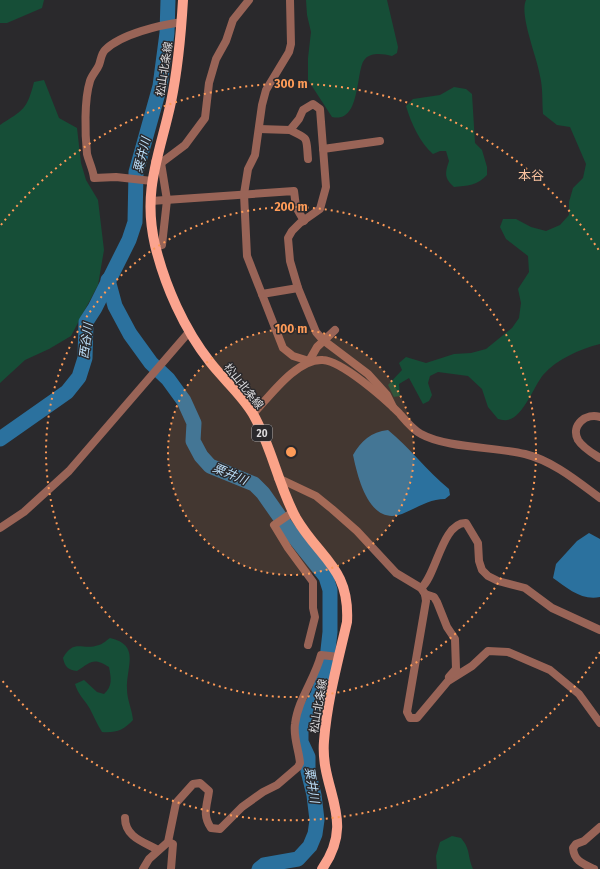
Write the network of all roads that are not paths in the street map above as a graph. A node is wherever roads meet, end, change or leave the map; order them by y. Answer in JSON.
{"nodes":[{"id":1,"x":183,"y":0,"type":"edge"},
{"id":2,"x":249,"y":0,"type":"edge"},
{"id":3,"x":290,"y":0,"type":"edge"},
{"id":4,"x":178,"y":22,"type":"junction"},
{"id":5,"x":259,"y":129,"type":"junction"},
{"id":6,"x":290,"y":130,"type":"junction"},
{"id":7,"x":380,"y":141,"type":"dead end"},
{"id":8,"x":324,"y":149,"type":"junction"},
{"id":9,"x":308,"y":159,"type":"dead end"},
{"id":10,"x":158,"y":162,"type":"junction"},
{"id":11,"x":149,"y":180,"type":"junction"},
{"id":12,"x":244,"y":194,"type":"junction"},
{"id":13,"x":167,"y":200,"type":"junction"},
{"id":14,"x":151,"y":201,"type":"junction"},
{"id":15,"x":304,"y":220,"type":"junction"},
{"id":16,"x":156,"y":246,"type":"junction"},
{"id":17,"x":298,"y":288,"type":"junction"},
{"id":18,"x":262,"y":294,"type":"junction"},
{"id":19,"x":335,"y":330,"type":"dead end"},
{"id":20,"x":189,"y":332,"type":"junction"},
{"id":21,"x":323,"y":340,"type":"junction"},
{"id":22,"x":309,"y":361,"type":"junction"},
{"id":23,"x":368,"y":374,"type":"junction"},
{"id":24,"x":362,"y":382,"type":"junction"},
{"id":25,"x":393,"y":407,"type":"junction"},
{"id":26,"x":253,"y":414,"type":"junction"},
{"id":27,"x":600,"y":417,"type":"edge"},
{"id":28,"x":600,"y":458,"type":"edge"},
{"id":29,"x":278,"y":478,"type":"junction"},
{"id":30,"x":600,"y":498,"type":"edge"},
{"id":31,"x":290,"y":514,"type":"junction"},
{"id":32,"x":0,"y":528,"type":"edge"},
{"id":33,"x":423,"y":591,"type":"junction"},
{"id":34,"x":600,"y":630,"type":"edge"},
{"id":35,"x":308,"y":645,"type":"dead end"},
{"id":36,"x":331,"y":656,"type":"junction"},
{"id":37,"x":448,"y":681,"type":"junction"},
{"id":38,"x":579,"y":694,"type":"junction"},
{"id":39,"x":600,"y":710,"type":"edge"},
{"id":40,"x":600,"y":723,"type":"edge"},
{"id":41,"x":125,"y":818,"type":"dead end"},
{"id":42,"x":600,"y":827,"type":"edge"},
{"id":43,"x":168,"y":842,"type":"junction"},
{"id":44,"x":158,"y":850,"type":"junction"},
{"id":45,"x":143,"y":869,"type":"edge"},
{"id":46,"x":171,"y":869,"type":"edge"},
{"id":47,"x":322,"y":869,"type":"edge"},
{"id":48,"x":594,"y":869,"type":"edge"}],
"edges":[{"from":1,"to":4,"type":"main road","name":"松山北条線","number":"20"},
{"from":2,"to":10,"type":"street"},
{"from":3,"to":5,"type":"street"},
{"from":4,"to":10,"type":"main road","name":"松山北条線","number":"20"},
{"from":4,"to":11,"type":"street"},
{"from":5,"to":6,"type":"street"},
{"from":5,"to":12,"type":"street"},
{"from":6,"to":8,"type":"street"},
{"from":6,"to":9,"type":"street"},
{"from":7,"to":8,"type":"street"},
{"from":8,"to":15,"type":"street"},
{"from":10,"to":11,"type":"main road","name":"松山北条線","number":"20"},
{"from":10,"to":13,"type":"street"},
{"from":11,"to":14,"type":"main road","name":"松山北条線","number":"20"},
{"from":12,"to":13,"type":"street"},
{"from":12,"to":15,"type":"street"},
{"from":12,"to":18,"type":"street"},
{"from":13,"to":14,"type":"street"},
{"from":13,"to":16,"type":"street"},
{"from":14,"to":16,"type":"main road","name":"松山北条線","number":"20"},
{"from":15,"to":17,"type":"street"},
{"from":16,"to":20,"type":"main road","name":"松山北条線","number":"20"},
{"from":17,"to":18,"type":"street"},
{"from":17,"to":21,"type":"street"},
{"from":18,"to":22,"type":"street"},
{"from":19,"to":21,"type":"street"},
{"from":20,"to":26,"type":"main road","name":"松山北条線","number":"20"},
{"from":20,"to":32,"type":"street"},
{"from":21,"to":22,"type":"street"},
{"from":21,"to":23,"type":"street"},
{"from":22,"to":24,"type":"street"},
{"from":22,"to":26,"type":"street"},
{"from":23,"to":24,"type":"street"},
{"from":23,"to":25,"type":"street"},
{"from":24,"to":25,"type":"street"},
{"from":25,"to":30,"type":"street"},
{"from":26,"to":29,"type":"main road","name":"松山北条線","number":"20"},
{"from":27,"to":28,"type":"street"},
{"from":29,"to":31,"type":"main road","name":"松山北条線","number":"20"},
{"from":29,"to":33,"type":"street"},
{"from":31,"to":35,"type":"street"},
{"from":31,"to":36,"type":"main road","name":"松山北条線","number":"20"},
{"from":33,"to":34,"type":"street"},
{"from":33,"to":37,"type":"street"},
{"from":33,"to":37,"type":"street"},
{"from":36,"to":43,"type":"street"},
{"from":36,"to":47,"type":"main road","name":"松山北条線","number":"20"},
{"from":37,"to":38,"type":"street"},
{"from":38,"to":39,"type":"street"},
{"from":38,"to":40,"type":"street"},
{"from":41,"to":44,"type":"street"},
{"from":42,"to":48,"type":"street"},
{"from":43,"to":44,"type":"street"},
{"from":43,"to":46,"type":"street"},
{"from":44,"to":45,"type":"street"}]}
